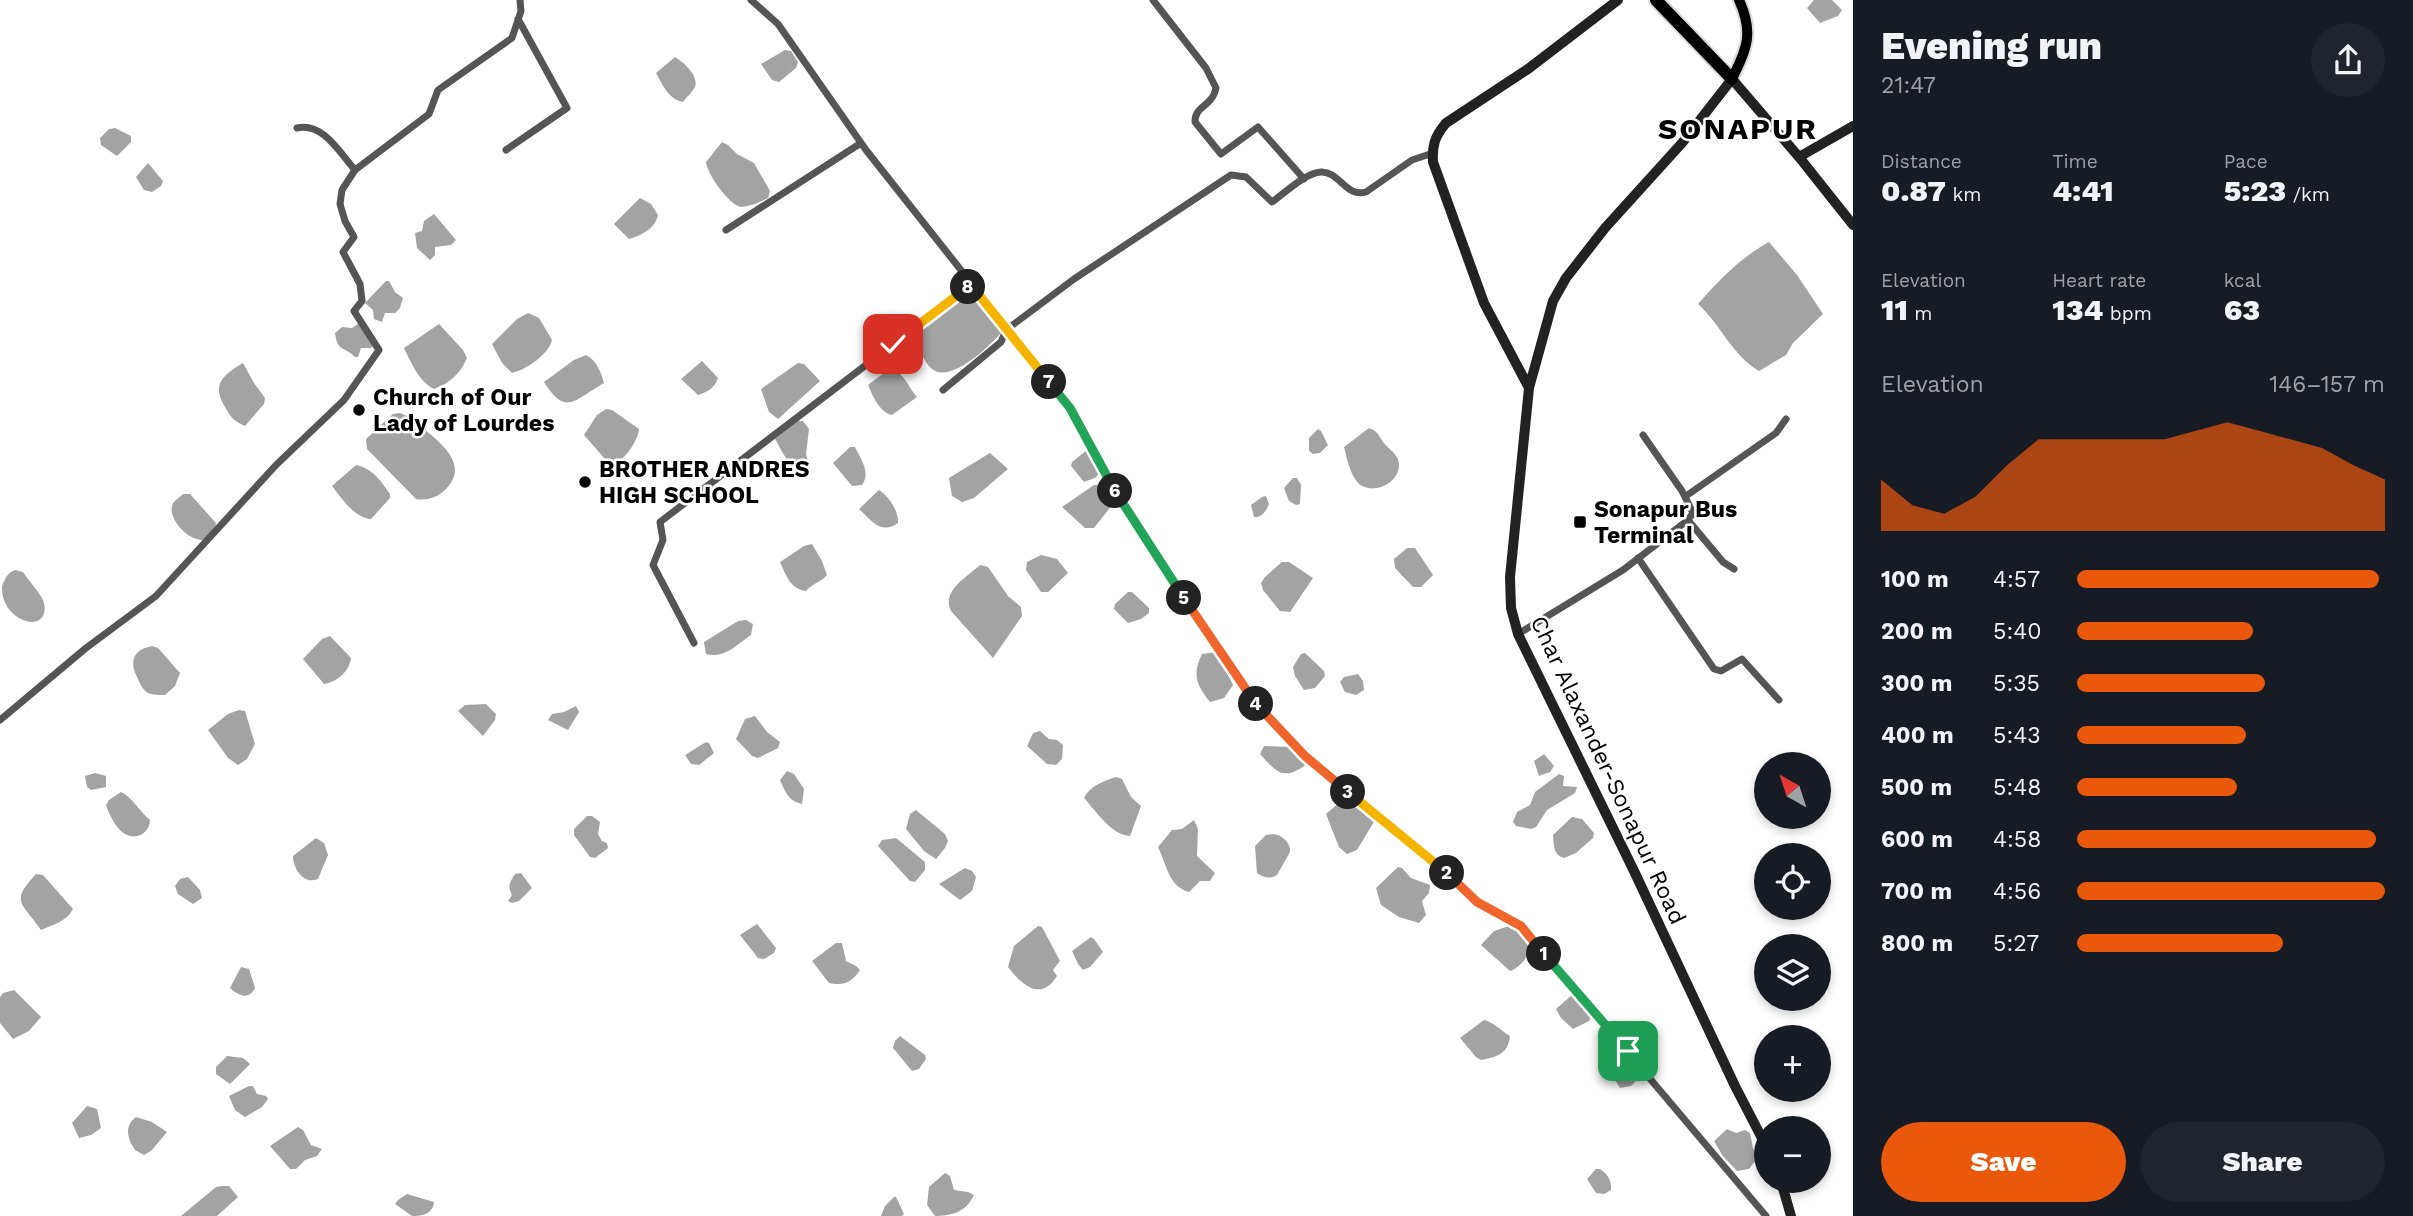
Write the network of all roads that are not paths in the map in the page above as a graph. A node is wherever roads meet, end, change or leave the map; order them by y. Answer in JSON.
{"nodes":[{"id":1,"x":520,"y":0,"type":"edge"},
{"id":2,"x":751,"y":0,"type":"edge"},
{"id":3,"x":1153,"y":0,"type":"edge"},
{"id":4,"x":1618,"y":0,"type":"edge"},
{"id":5,"x":1656,"y":0,"type":"edge"},
{"id":6,"x":1739,"y":0,"type":"edge"},
{"id":7,"x":518,"y":19,"type":"junction"},
{"id":8,"x":1732,"y":79,"type":"junction"},
{"id":9,"x":1853,"y":126,"type":"edge"},
{"id":10,"x":297,"y":128,"type":"dead end"},
{"id":11,"x":861,"y":143,"type":"junction"},
{"id":12,"x":506,"y":150,"type":"dead end"},
{"id":13,"x":1433,"y":153,"type":"junction"},
{"id":14,"x":1799,"y":157,"type":"junction"},
{"id":15,"x":355,"y":170,"type":"junction"},
{"id":16,"x":1304,"y":179,"type":"junction"},
{"id":17,"x":1853,"y":225,"type":"edge"},
{"id":18,"x":726,"y":230,"type":"dead end"},
{"id":19,"x":971,"y":285,"type":"junction"},
{"id":20,"x":1006,"y":330,"type":"junction"},
{"id":21,"x":1529,"y":388,"type":"junction"},
{"id":22,"x":943,"y":390,"type":"dead end"},
{"id":23,"x":1786,"y":419,"type":"dead end"},
{"id":24,"x":1643,"y":435,"type":"dead end"},
{"id":25,"x":1686,"y":496,"type":"junction"},
{"id":26,"x":1688,"y":520,"type":"junction"},
{"id":27,"x":1638,"y":558,"type":"junction"},
{"id":28,"x":1734,"y":569,"type":"dead end"},
{"id":29,"x":1518,"y":634,"type":"junction"},
{"id":30,"x":694,"y":643,"type":"dead end"},
{"id":31,"x":1779,"y":700,"type":"dead end"},
{"id":32,"x":0,"y":720,"type":"edge"},
{"id":33,"x":1754,"y":1121,"type":"edge"},
{"id":34,"x":1784,"y":1193,"type":"edge"},
{"id":35,"x":1766,"y":1216,"type":"edge"},
{"id":36,"x":1791,"y":1216,"type":"edge"}],
"edges":[{"from":1,"to":7,"type":"street"},
{"from":2,"to":11,"type":"street"},
{"from":3,"to":16,"type":"street"},
{"from":4,"to":13,"type":"main road"},
{"from":5,"to":8,"type":"highway"},
{"from":6,"to":8,"type":"main road"},
{"from":7,"to":12,"type":"street"},
{"from":7,"to":15,"type":"street"},
{"from":8,"to":14,"type":"main road"},
{"from":8,"to":21,"type":"main road","name":"Char Alaxander-Sonapur Road"},
{"from":9,"to":14,"type":"main road"},
{"from":10,"to":15,"type":"street"},
{"from":11,"to":18,"type":"street"},
{"from":11,"to":19,"type":"street"},
{"from":13,"to":16,"type":"street"},
{"from":13,"to":21,"type":"main road"},
{"from":14,"to":17,"type":"main road"},
{"from":15,"to":32,"type":"street"},
{"from":16,"to":20,"type":"street"},
{"from":19,"to":20,"type":"street"},
{"from":19,"to":30,"type":"street"},
{"from":20,"to":22,"type":"street"},
{"from":20,"to":35,"type":"street"},
{"from":21,"to":29,"type":"main road","name":"Char Alaxander-Sonapur Road"},
{"from":23,"to":25,"type":"street"},
{"from":24,"to":25,"type":"street"},
{"from":25,"to":26,"type":"street"},
{"from":26,"to":27,"type":"street"},
{"from":26,"to":28,"type":"street"},
{"from":27,"to":29,"type":"street"},
{"from":27,"to":31,"type":"street"},
{"from":29,"to":33,"type":"main road","name":"Char Alaxander-Sonapur Road"},
{"from":34,"to":36,"type":"main road"}]}
